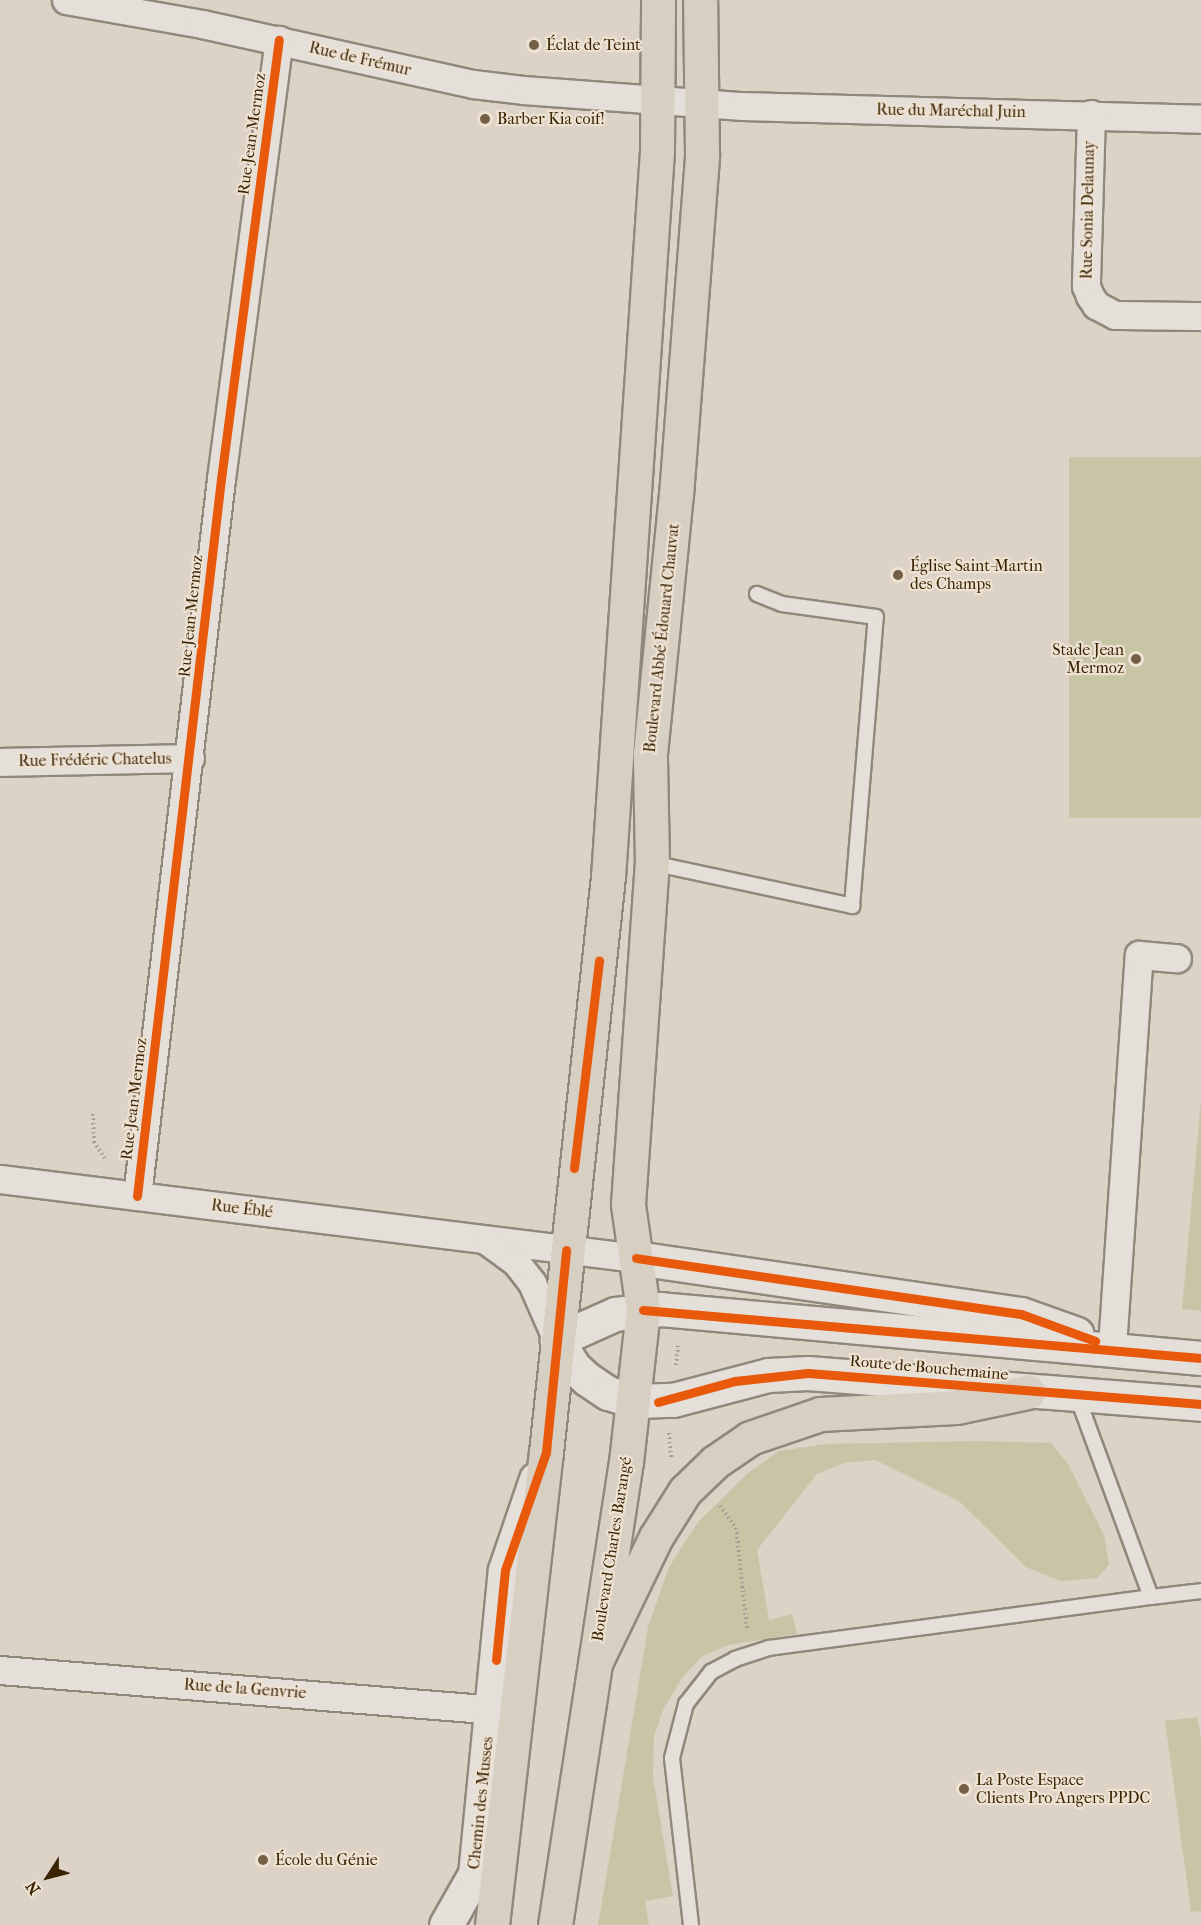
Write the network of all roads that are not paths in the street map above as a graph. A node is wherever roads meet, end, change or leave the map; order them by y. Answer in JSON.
{"nodes":[{"id":1,"x":658,"y":0,"type":"edge"},
{"id":2,"x":700,"y":0,"type":"edge"},
{"id":3,"x":80,"y":1,"type":"edge"},
{"id":4,"x":279,"y":40,"type":"junction"},
{"id":5,"x":656,"y":100,"type":"junction"},
{"id":6,"x":701,"y":104,"type":"junction"},
{"id":7,"x":1090,"y":114,"type":"junction"},
{"id":8,"x":1201,"y":119,"type":"edge"},
{"id":9,"x":1201,"y":316,"type":"edge"},
{"id":10,"x":757,"y":594,"type":"dead end"},
{"id":11,"x":190,"y":758,"type":"junction"},
{"id":12,"x":0,"y":762,"type":"edge"},
{"id":13,"x":652,"y":863,"type":"junction"},
{"id":14,"x":1176,"y":958,"type":"dead end"},
{"id":15,"x":629,"y":1173,"type":"joint"},
{"id":16,"x":0,"y":1179,"type":"edge"},
{"id":17,"x":137,"y":1196,"type":"junction"},
{"id":18,"x":484,"y":1239,"type":"junction"},
{"id":19,"x":566,"y":1250,"type":"junction"},
{"id":20,"x":636,"y":1258,"type":"junction"},
{"id":21,"x":643,"y":1310,"type":"junction"},
{"id":22,"x":557,"y":1340,"type":"junction"},
{"id":23,"x":1112,"y":1347,"type":"junction"},
{"id":24,"x":1201,"y":1358,"type":"edge"},
{"id":25,"x":1028,"y":1392,"type":"junction"},
{"id":26,"x":1077,"y":1395,"type":"junction"},
{"id":27,"x":646,"y":1402,"type":"junction"},
{"id":28,"x":1201,"y":1404,"type":"edge"},
{"id":29,"x":546,"y":1452,"type":"junction"},
{"id":30,"x":1201,"y":1591,"type":"edge"},
{"id":31,"x":1151,"y":1597,"type":"junction"},
{"id":32,"x":595,"y":1664,"type":"junction"},
{"id":33,"x":0,"y":1670,"type":"edge"},
{"id":34,"x":489,"y":1709,"type":"junction"},
{"id":35,"x":446,"y":1925,"type":"edge"},
{"id":36,"x":492,"y":1925,"type":"edge"},
{"id":37,"x":555,"y":1925,"type":"edge"},
{"id":38,"x":691,"y":1925,"type":"edge"}],
"edges":[{"from":1,"to":5,"type":"main road","name":"Boulevard Abbé Édouard Chauvat"},
{"from":2,"to":6,"type":"main road","name":"Boulevard Abbé Édouard Chauvat"},
{"from":3,"to":4,"type":"street","name":"Rue de Frémur"},
{"from":4,"to":5,"type":"street","name":"Rue de Frémur"},
{"from":4,"to":11,"type":"street","name":"Rue Jean Mermoz"},
{"from":5,"to":6,"type":"street","name":"Rue de Frémur"},
{"from":5,"to":19,"type":"main road","name":"Boulevard Abbé Édouard Chauvat"},
{"from":6,"to":7,"type":"street","name":"Rue du Maréchal Juin"},
{"from":6,"to":13,"type":"main road","name":"Boulevard Abbé Édouard Chauvat"},
{"from":7,"to":8,"type":"street","name":"Rue du Maréchal Juin"},
{"from":7,"to":9,"type":"street","name":"Rue Sonia Delaunay"},
{"from":10,"to":13,"type":"lane"},
{"from":11,"to":12,"type":"street","name":"Rue Frédéric Chatelus"},
{"from":11,"to":17,"type":"street","name":"Rue Jean Mermoz"},
{"from":13,"to":15,"type":"main road","name":"Boulevard Abbé Édouard Chauvat"},
{"from":14,"to":23,"type":"street"},
{"from":15,"to":20,"type":"main road","name":"Boulevard Charles Barangé"},
{"from":16,"to":17,"type":"street","name":"Rue Éblé"},
{"from":17,"to":18,"type":"street","name":"Rue Éblé"},
{"from":18,"to":19,"type":"street","name":"Rue Éblé"},
{"from":18,"to":22,"type":"street","name":"Rue Éblé"},
{"from":19,"to":20,"type":"street","name":"Rue Éblé"},
{"from":19,"to":22,"type":"main road"},
{"from":20,"to":21,"type":"main road","name":"Boulevard Charles Barangé"},
{"from":20,"to":23,"type":"street","name":"Route de Bouchemaine"},
{"from":21,"to":22,"type":"street","name":"Route de Bouchemaine"},
{"from":21,"to":23,"type":"street","name":"Route de Bouchemaine"},
{"from":21,"to":27,"type":"main road","name":"Boulevard Charles Barangé"},
{"from":22,"to":27,"type":"street"},
{"from":22,"to":29,"type":"main road"},
{"from":23,"to":24,"type":"street","name":"Route de Bouchemaine"},
{"from":25,"to":26,"type":"street","name":"Route de Bouchemaine"},
{"from":25,"to":27,"type":"street","name":"Route de Bouchemaine"},
{"from":25,"to":32,"type":"main road"},
{"from":26,"to":28,"type":"street","name":"Route de Bouchemaine"},
{"from":26,"to":31,"type":"lane"},
{"from":27,"to":32,"type":"main road","name":"Boulevard Charles Barangé"},
{"from":29,"to":34,"type":"street"},
{"from":29,"to":36,"type":"main road"},
{"from":30,"to":31,"type":"lane"},
{"from":31,"to":38,"type":"lane"},
{"from":32,"to":37,"type":"main road","name":"Boulevard Charles Barangé"},
{"from":33,"to":34,"type":"street","name":"Rue de la Genvrie"},
{"from":34,"to":35,"type":"street","name":"Chemin des Musses"}]}
